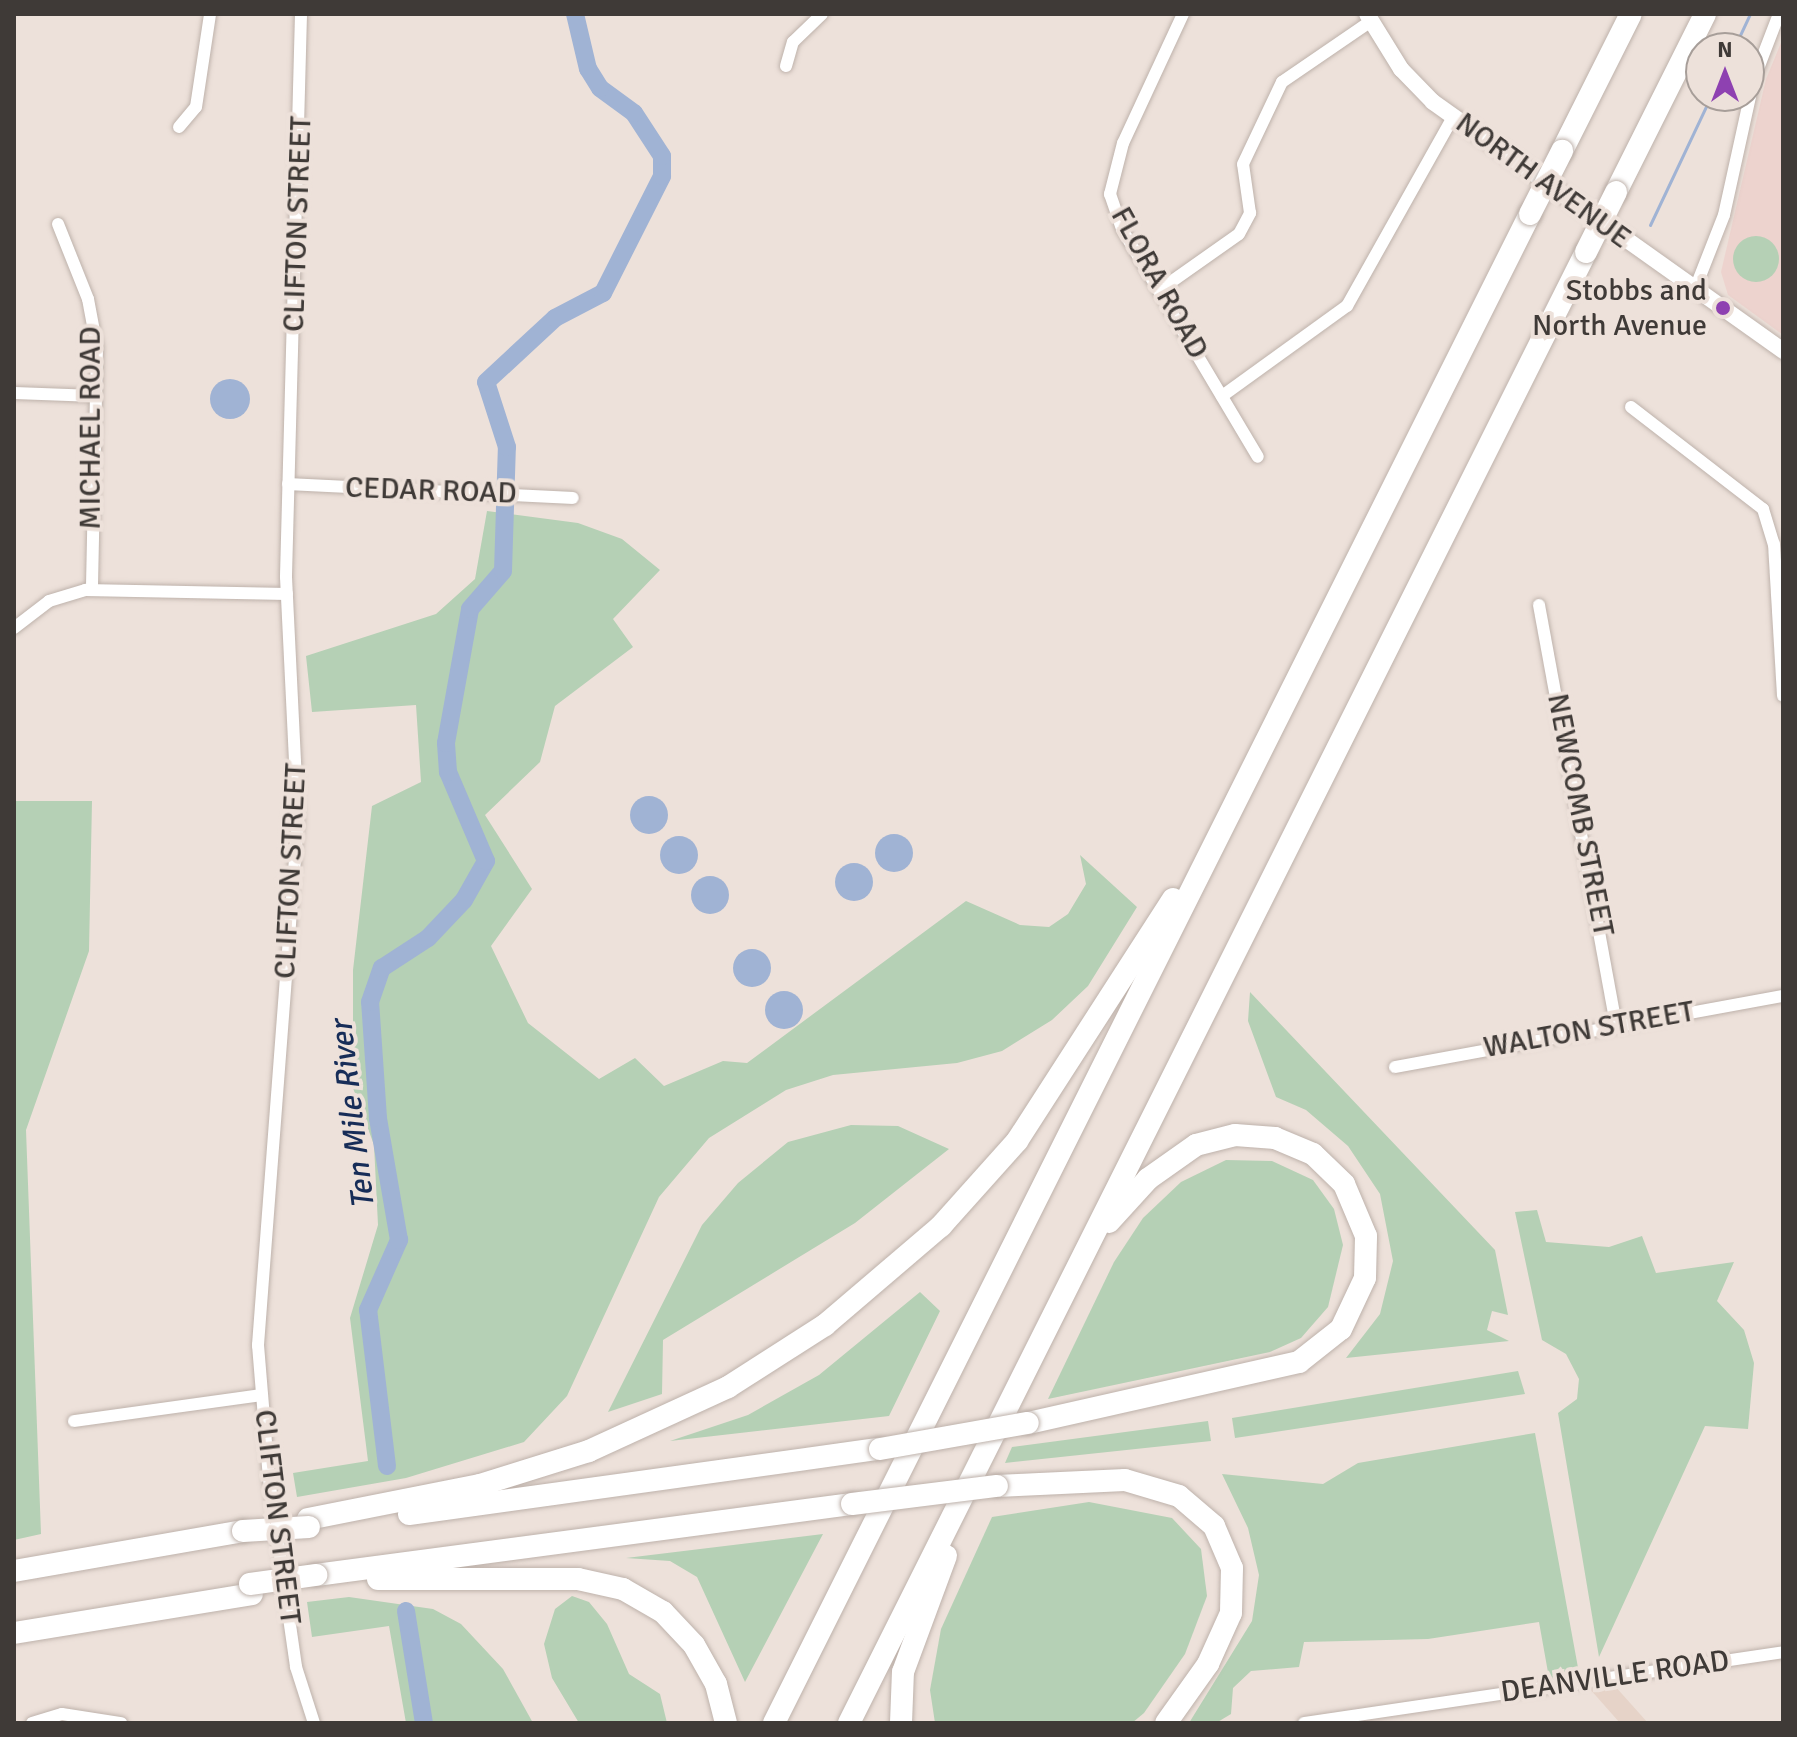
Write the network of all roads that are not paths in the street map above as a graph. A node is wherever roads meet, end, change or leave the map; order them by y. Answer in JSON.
{"nodes":[{"id":1,"x":210,"y":14,"type":"edge"},
{"id":2,"x":301,"y":14,"type":"edge"},
{"id":3,"x":822,"y":14,"type":"edge"},
{"id":4,"x":1183,"y":14,"type":"edge"},
{"id":5,"x":1631,"y":14,"type":"edge"},
{"id":6,"x":1705,"y":14,"type":"edge"},
{"id":7,"x":1779,"y":14,"type":"edge"},
{"id":8,"x":1369,"y":18,"type":"edge"},
{"id":9,"x":786,"y":66,"type":"dead end"},
{"id":10,"x":1453,"y":117,"type":"junction"},
{"id":11,"x":179,"y":127,"type":"dead end"},
{"id":12,"x":58,"y":224,"type":"dead end"},
{"id":13,"x":1161,"y":289,"type":"junction"},
{"id":14,"x":1695,"y":289,"type":"junction"},
{"id":15,"x":1783,"y":351,"type":"edge"},
{"id":16,"x":14,"y":393,"type":"edge"},
{"id":17,"x":96,"y":396,"type":"junction"},
{"id":18,"x":1222,"y":396,"type":"junction"},
{"id":19,"x":1631,"y":407,"type":"dead end"},
{"id":20,"x":1258,"y":457,"type":"dead end"},
{"id":21,"x":288,"y":484,"type":"junction"},
{"id":22,"x":573,"y":498,"type":"dead end"},
{"id":23,"x":92,"y":590,"type":"junction"},
{"id":24,"x":287,"y":594,"type":"junction"},
{"id":25,"x":1539,"y":605,"type":"dead end"},
{"id":26,"x":1780,"y":608,"type":"edge"},
{"id":27,"x":14,"y":628,"type":"edge"},
{"id":28,"x":1783,"y":696,"type":"edge"},
{"id":29,"x":1214,"y":844,"type":"junction"},
{"id":30,"x":1783,"y":996,"type":"edge"},
{"id":31,"x":1616,"y":1025,"type":"junction"},
{"id":32,"x":1395,"y":1067,"type":"dead end"},
{"id":33,"x":1087,"y":1247,"type":"junction"},
{"id":34,"x":261,"y":1395,"type":"junction"},
{"id":35,"x":74,"y":1421,"type":"dead end"},
{"id":36,"x":963,"y":1494,"type":"junction"},
{"id":37,"x":309,"y":1523,"type":"junction"},
{"id":38,"x":14,"y":1571,"type":"edge"},
{"id":39,"x":316,"y":1580,"type":"junction"},
{"id":40,"x":251,"y":1589,"type":"junction"},
{"id":41,"x":14,"y":1625,"type":"edge"},
{"id":42,"x":14,"y":1633,"type":"edge"},
{"id":43,"x":1783,"y":1652,"type":"edge"},
{"id":44,"x":79,"y":1719,"type":"edge"},
{"id":45,"x":32,"y":1723,"type":"edge"},
{"id":46,"x":121,"y":1723,"type":"edge"},
{"id":47,"x":312,"y":1723,"type":"edge"},
{"id":48,"x":726,"y":1723,"type":"edge"},
{"id":49,"x":774,"y":1723,"type":"edge"},
{"id":50,"x":849,"y":1723,"type":"edge"},
{"id":51,"x":901,"y":1723,"type":"edge"},
{"id":52,"x":1166,"y":1723,"type":"edge"},
{"id":53,"x":1304,"y":1723,"type":"edge"}],
"edges":[{"from":1,"to":11,"type":"street"},
{"from":2,"to":21,"type":"street","name":"CLIFTON STREET"},
{"from":3,"to":9,"type":"street"},
{"from":4,"to":13,"type":"street","name":"FLORA ROAD"},
{"from":5,"to":29,"type":"highway","bridge":true},
{"from":6,"to":33,"type":"highway","bridge":true},
{"from":7,"to":14,"type":"street"},
{"from":8,"to":10,"type":"main road","name":"NORTH AVENUE"},
{"from":8,"to":13,"type":"street"},
{"from":10,"to":14,"type":"main road","name":"NORTH AVENUE"},
{"from":10,"to":18,"type":"street"},
{"from":12,"to":17,"type":"street","name":"MICHAEL ROAD"},
{"from":13,"to":18,"type":"street","name":"FLORA ROAD"},
{"from":14,"to":15,"type":"main road","name":"NORTH AVENUE"},
{"from":16,"to":17,"type":"street"},
{"from":17,"to":23,"type":"street","name":"MICHAEL ROAD"},
{"from":18,"to":20,"type":"street","name":"FLORA ROAD"},
{"from":19,"to":26,"type":"street"},
{"from":21,"to":22,"type":"street","name":"CEDAR ROAD"},
{"from":21,"to":24,"type":"street","name":"CLIFTON STREET"},
{"from":23,"to":24,"type":"street"},
{"from":23,"to":27,"type":"street"},
{"from":24,"to":34,"type":"street","name":"CLIFTON STREET"},
{"from":25,"to":31,"type":"street","name":"NEWCOMB STREET"},
{"from":26,"to":28,"type":"street"},
{"from":29,"to":37,"type":"highway"},
{"from":29,"to":49,"type":"highway"},
{"from":30,"to":31,"type":"street","name":"WALTON STREET"},
{"from":31,"to":32,"type":"street","name":"WALTON STREET"},
{"from":33,"to":36,"type":"highway"},
{"from":33,"to":37,"type":"highway","bridge":true},
{"from":34,"to":35,"type":"street"},
{"from":34,"to":47,"type":"street","name":"CLIFTON STREET"},
{"from":36,"to":50,"type":"highway"},
{"from":36,"to":51,"type":"highway"},
{"from":37,"to":38,"type":"highway","bridge":true},
{"from":39,"to":40,"type":"highway"},
{"from":39,"to":48,"type":"highway"},
{"from":39,"to":52,"type":"highway","bridge":true},
{"from":40,"to":41,"type":"highway"},
{"from":40,"to":42,"type":"highway"},
{"from":43,"to":53,"type":"street","name":"DEANVILLE ROAD"},
{"from":44,"to":45,"type":"street"},
{"from":44,"to":46,"type":"street"}]}
